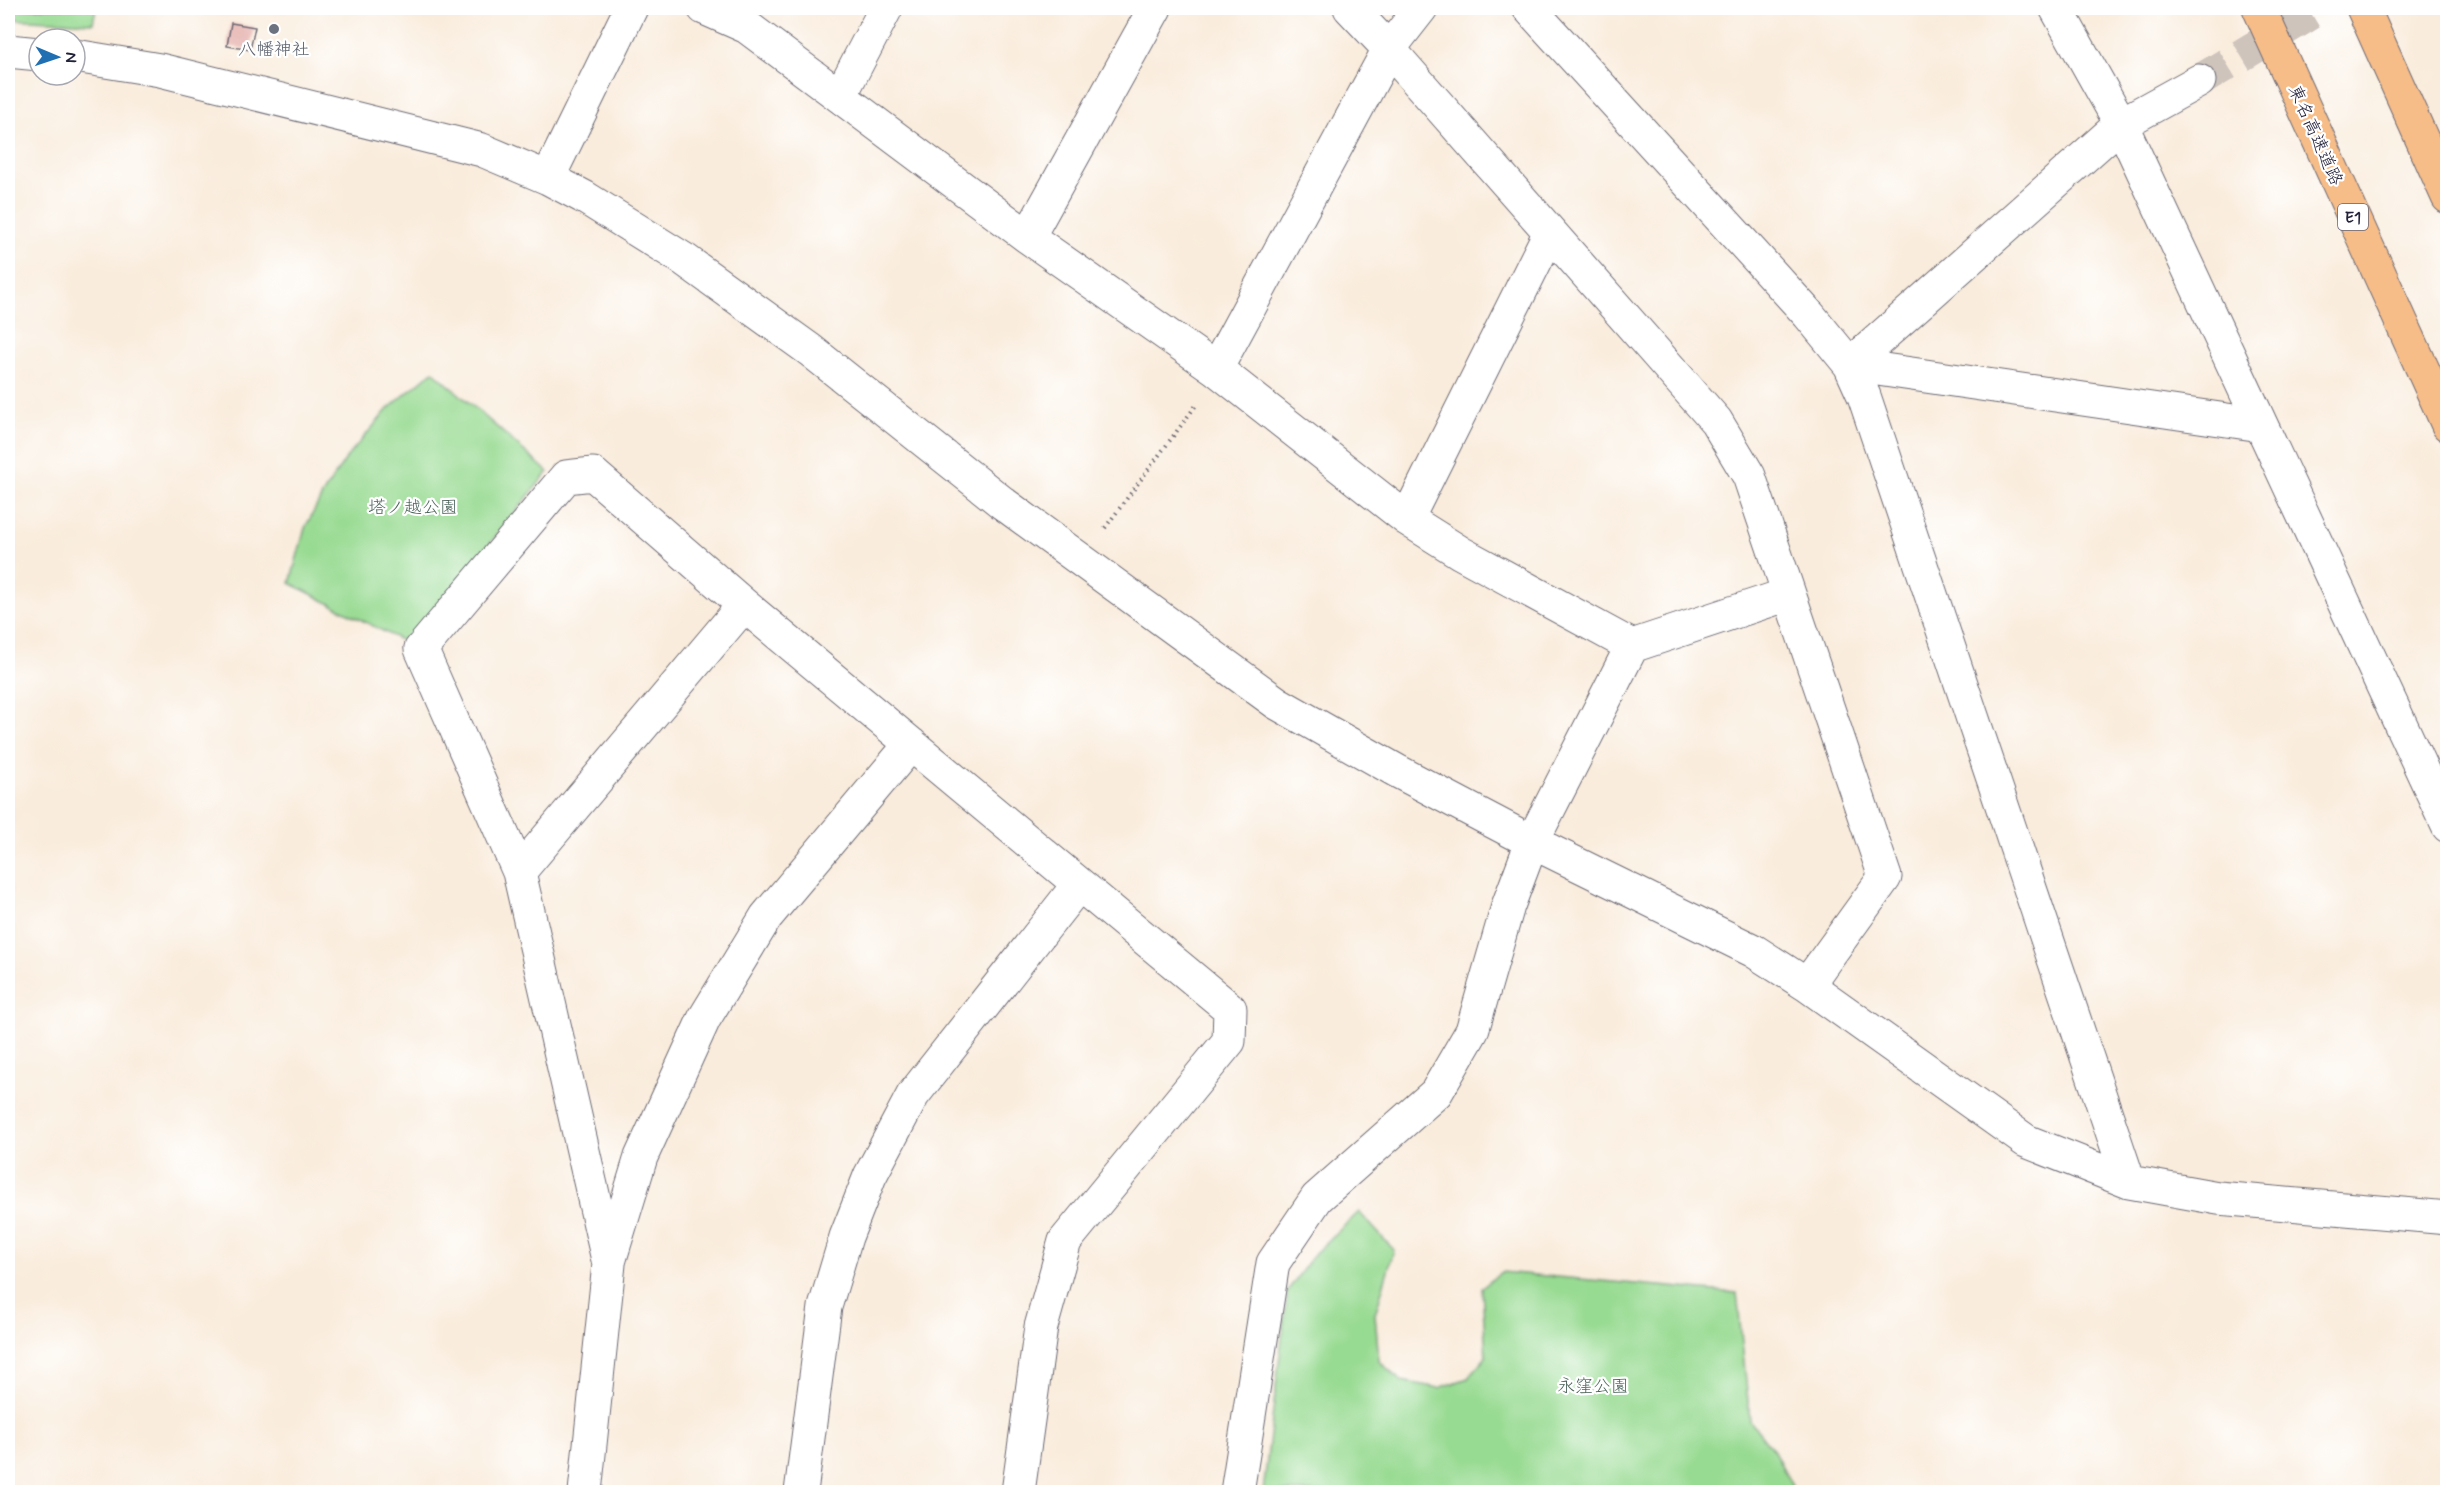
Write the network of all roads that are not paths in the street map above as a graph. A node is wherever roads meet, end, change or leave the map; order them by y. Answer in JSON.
{"nodes":[{"id":1,"x":632,"y":8,"type":"edge"},
{"id":2,"x":704,"y":8,"type":"edge"},
{"id":3,"x":886,"y":8,"type":"edge"},
{"id":4,"x":1155,"y":8,"type":"edge"},
{"id":5,"x":1350,"y":8,"type":"edge"},
{"id":6,"x":1421,"y":8,"type":"edge"},
{"id":7,"x":1529,"y":8,"type":"edge"},
{"id":8,"x":2056,"y":8,"type":"edge"},
{"id":9,"x":2259,"y":8,"type":"edge"},
{"id":10,"x":2363,"y":8,"type":"edge"},
{"id":11,"x":1389,"y":49,"type":"junction"},
{"id":12,"x":8,"y":51,"type":"edge"},
{"id":13,"x":27,"y":53,"type":"edge"},
{"id":14,"x":87,"y":58,"type":"edge"},
{"id":15,"x":2199,"y":81,"type":"tunnel mouth"},
{"id":16,"x":840,"y":96,"type":"junction"},
{"id":17,"x":2121,"y":124,"type":"junction"},
{"id":18,"x":548,"y":178,"type":"junction"},
{"id":19,"x":2448,"y":197,"type":"edge"},
{"id":20,"x":1550,"y":232,"type":"junction"},
{"id":21,"x":1028,"y":237,"type":"junction"},
{"id":22,"x":1851,"y":365,"type":"junction"},
{"id":23,"x":1216,"y":369,"type":"junction"},
{"id":24,"x":2261,"y":425,"type":"junction"},
{"id":25,"x":2448,"y":425,"type":"edge"},
{"id":26,"x":1407,"y":519,"type":"junction"},
{"id":27,"x":1790,"y":594,"type":"junction"},
{"id":28,"x":744,"y":605,"type":"junction"},
{"id":29,"x":1632,"y":646,"type":"junction"},
{"id":30,"x":911,"y":744,"type":"junction"},
{"id":31,"x":2448,"y":826,"type":"edge"},
{"id":32,"x":1532,"y":842,"type":"junction"},
{"id":33,"x":519,"y":872,"type":"junction"},
{"id":34,"x":1079,"y":884,"type":"junction"},
{"id":35,"x":1807,"y":985,"type":"junction"},
{"id":36,"x":2129,"y":1182,"type":"junction"},
{"id":37,"x":2448,"y":1218,"type":"edge"},
{"id":38,"x":609,"y":1264,"type":"junction"},
{"id":39,"x":585,"y":1492,"type":"edge"},
{"id":40,"x":801,"y":1492,"type":"edge"},
{"id":41,"x":1018,"y":1492,"type":"edge"},
{"id":42,"x":1237,"y":1492,"type":"edge"}],
"edges":[{"from":1,"to":18,"type":"street"},
{"from":2,"to":16,"type":"street"},
{"from":3,"to":16,"type":"street"},
{"from":4,"to":21,"type":"street"},
{"from":5,"to":11,"type":"street"},
{"from":6,"to":11,"type":"street"},
{"from":7,"to":22,"type":"street"},
{"from":8,"to":17,"type":"street"},
{"from":9,"to":25,"type":"highway","name":"東名高速道路","number":"E1"},
{"from":10,"to":19,"type":"highway"},
{"from":11,"to":20,"type":"street"},
{"from":11,"to":23,"type":"street"},
{"from":12,"to":13,"type":"street"},
{"from":14,"to":18,"type":"street"},
{"from":15,"to":17,"type":"street"},
{"from":16,"to":21,"type":"street"},
{"from":17,"to":22,"type":"street"},
{"from":17,"to":24,"type":"street"},
{"from":18,"to":32,"type":"street"},
{"from":20,"to":26,"type":"street"},
{"from":20,"to":27,"type":"street"},
{"from":21,"to":23,"type":"street"},
{"from":22,"to":24,"type":"street"},
{"from":22,"to":36,"type":"street"},
{"from":23,"to":26,"type":"street"},
{"from":24,"to":31,"type":"street"},
{"from":26,"to":29,"type":"street"},
{"from":27,"to":29,"type":"street"},
{"from":27,"to":35,"type":"street"},
{"from":28,"to":30,"type":"street"},
{"from":28,"to":33,"type":"street"},
{"from":28,"to":33,"type":"street"},
{"from":29,"to":32,"type":"street"},
{"from":30,"to":34,"type":"street"},
{"from":30,"to":38,"type":"street"},
{"from":32,"to":35,"type":"street"},
{"from":32,"to":42,"type":"street"},
{"from":33,"to":38,"type":"street"},
{"from":34,"to":40,"type":"street"},
{"from":34,"to":41,"type":"street"},
{"from":35,"to":36,"type":"street"},
{"from":36,"to":37,"type":"street"},
{"from":38,"to":39,"type":"street"}]}
